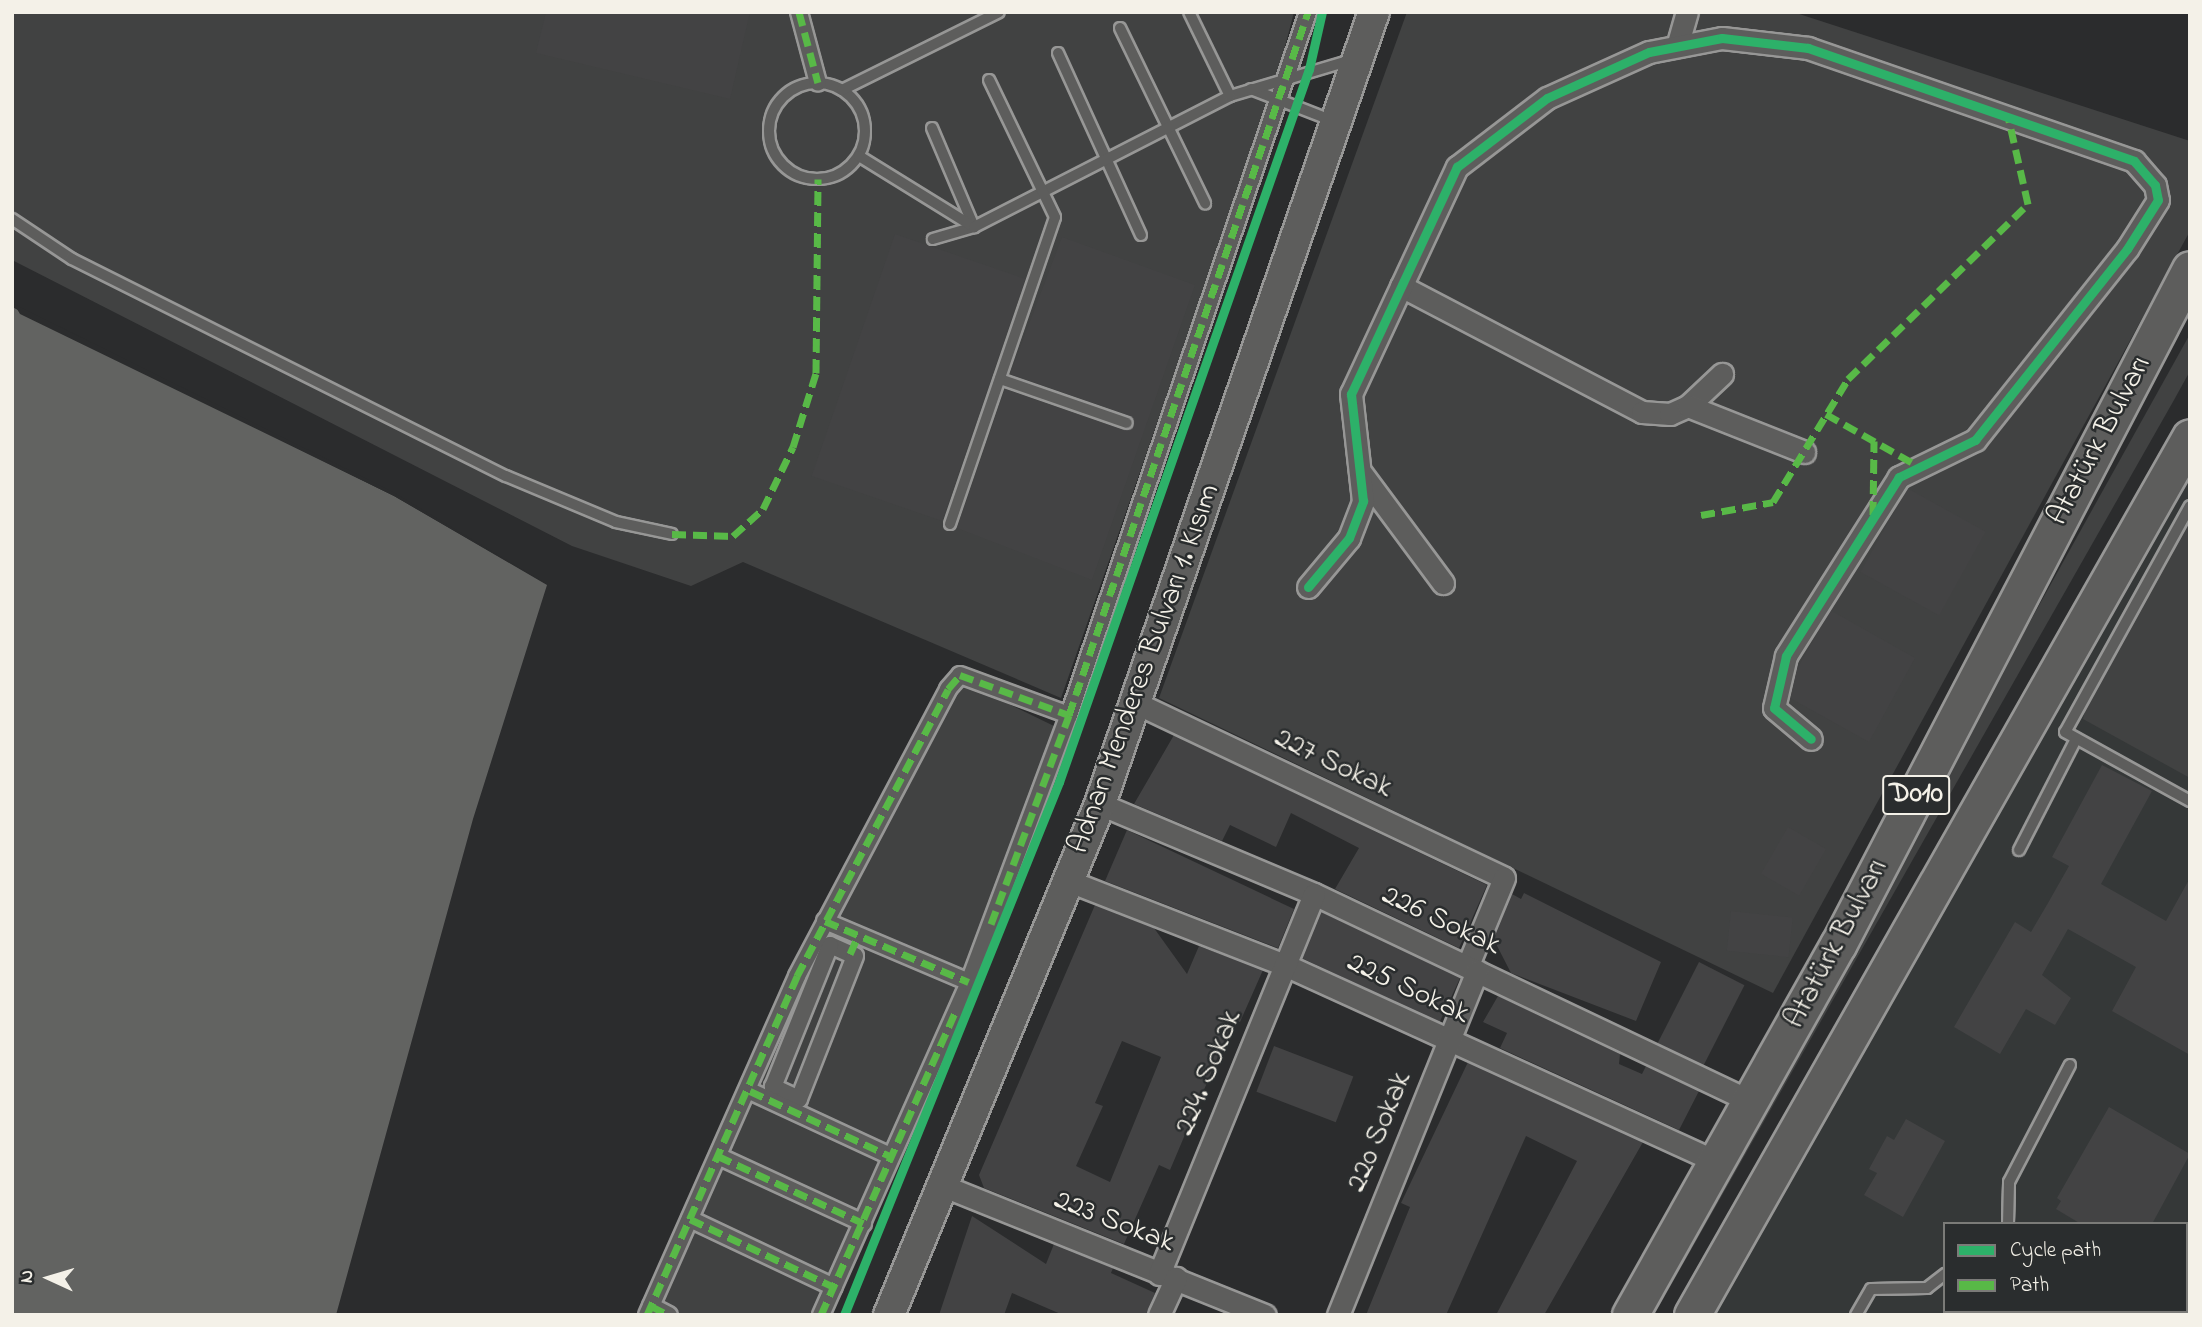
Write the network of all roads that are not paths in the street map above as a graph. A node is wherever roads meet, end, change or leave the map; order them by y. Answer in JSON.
{"nodes":[{"id":1,"x":799,"y":12,"type":"edge"},
{"id":2,"x":999,"y":12,"type":"edge"},
{"id":3,"x":1189,"y":12,"type":"edge"},
{"id":4,"x":1308,"y":12,"type":"edge"},
{"id":5,"x":1374,"y":12,"type":"edge"},
{"id":6,"x":1687,"y":12,"type":"edge"},
{"id":7,"x":1120,"y":27,"type":"dead end"},
{"id":8,"x":1678,"y":43,"type":"junction"},
{"id":9,"x":1058,"y":53,"type":"dead end"},
{"id":10,"x":1357,"y":58,"type":"junction"},
{"id":11,"x":1289,"y":76,"type":"junction"},
{"id":12,"x":989,"y":80,"type":"dead end"},
{"id":13,"x":818,"y":83,"type":"junction"},
{"id":14,"x":1251,"y":89,"type":"junction"},
{"id":15,"x":842,"y":90,"type":"junction"},
{"id":16,"x":1230,"y":96,"type":"junction"},
{"id":17,"x":1280,"y":100,"type":"junction"},
{"id":18,"x":1335,"y":122,"type":"junction"},
{"id":19,"x":1168,"y":126,"type":"junction"},
{"id":20,"x":932,"y":128,"type":"dead end"},
{"id":21,"x":1107,"y":155,"type":"junction"},
{"id":22,"x":859,"y":156,"type":"junction"},
{"id":23,"x":1043,"y":187,"type":"junction"},
{"id":24,"x":1205,"y":203,"type":"dead end"},
{"id":25,"x":12,"y":219,"type":"edge"},
{"id":26,"x":974,"y":227,"type":"junction"},
{"id":27,"x":1140,"y":235,"type":"dead end"},
{"id":28,"x":933,"y":239,"type":"dead end"},
{"id":29,"x":2190,"y":269,"type":"edge"},
{"id":30,"x":1401,"y":286,"type":"junction"},
{"id":31,"x":1722,"y":374,"type":"dead end"},
{"id":32,"x":1000,"y":379,"type":"junction"},
{"id":33,"x":1688,"y":406,"type":"junction"},
{"id":34,"x":1127,"y":423,"type":"dead end"},
{"id":35,"x":2190,"y":437,"type":"edge"},
{"id":36,"x":1804,"y":452,"type":"dead end"},
{"id":37,"x":1362,"y":474,"type":"junction"},
{"id":38,"x":2190,"y":506,"type":"edge"},
{"id":39,"x":950,"y":524,"type":"dead end"},
{"id":40,"x":672,"y":534,"type":"dead end"},
{"id":41,"x":1443,"y":583,"type":"dead end"},
{"id":42,"x":1308,"y":587,"type":"dead end"},
{"id":43,"x":1136,"y":703,"type":"junction"},
{"id":44,"x":1069,"y":715,"type":"junction"},
{"id":45,"x":2076,"y":738,"type":"junction"},
{"id":46,"x":1811,"y":739,"type":"dead end"},
{"id":47,"x":2190,"y":801,"type":"edge"},
{"id":48,"x":1100,"y":804,"type":"junction"},
{"id":49,"x":2018,"y":850,"type":"dead end"},
{"id":50,"x":1504,"y":877,"type":"joint"},
{"id":51,"x":1069,"y":881,"type":"junction"},
{"id":52,"x":1314,"y":894,"type":"junction"},
{"id":53,"x":825,"y":920,"type":"junction"},
{"id":54,"x":858,"y":936,"type":"junction"},
{"id":55,"x":850,"y":954,"type":"junction"},
{"id":56,"x":1285,"y":965,"type":"junction"},
{"id":57,"x":1472,"y":968,"type":"junction"},
{"id":58,"x":969,"y":982,"type":"junction"},
{"id":59,"x":1448,"y":1041,"type":"junction"},
{"id":60,"x":2070,"y":1065,"type":"dead end"},
{"id":61,"x":750,"y":1091,"type":"junction"},
{"id":62,"x":784,"y":1099,"type":"junction"},
{"id":63,"x":1752,"y":1102,"type":"junction"},
{"id":64,"x":718,"y":1156,"type":"junction"},
{"id":65,"x":890,"y":1156,"type":"junction"},
{"id":66,"x":1717,"y":1162,"type":"junction"},
{"id":67,"x":941,"y":1185,"type":"junction"},
{"id":68,"x":690,"y":1219,"type":"junction"},
{"id":69,"x":2008,"y":1222,"type":"edge"},
{"id":70,"x":863,"y":1223,"type":"junction"},
{"id":71,"x":1168,"y":1276,"type":"junction"},
{"id":72,"x":1943,"y":1276,"type":"edge"},
{"id":73,"x":834,"y":1287,"type":"junction"},
{"id":74,"x":649,"y":1311,"type":"edge"},
{"id":75,"x":668,"y":1315,"type":"edge"},
{"id":76,"x":821,"y":1315,"type":"edge"},
{"id":77,"x":889,"y":1315,"type":"edge"},
{"id":78,"x":1158,"y":1315,"type":"edge"},
{"id":79,"x":1265,"y":1315,"type":"edge"},
{"id":80,"x":1338,"y":1315,"type":"edge"},
{"id":81,"x":1630,"y":1315,"type":"edge"},
{"id":82,"x":1692,"y":1315,"type":"edge"},
{"id":83,"x":1856,"y":1315,"type":"edge"}],
"edges":[{"from":1,"to":13,"type":"street"},
{"from":2,"to":15,"type":"lane"},
{"from":3,"to":16,"type":"lane"},
{"from":4,"to":11,"type":"street"},
{"from":5,"to":10,"type":"main road","name":"Adnan Menderes Bulvarı 1. Kısım"},
{"from":6,"to":8,"type":"street"},
{"from":7,"to":19,"type":"lane"},
{"from":8,"to":30,"type":"street"},
{"from":8,"to":46,"type":"street"},
{"from":9,"to":21,"type":"lane"},
{"from":10,"to":11,"type":"lane"},
{"from":10,"to":18,"type":"main road","name":"Adnan Menderes Bulvarı 1. Kısım"},
{"from":11,"to":14,"type":"lane"},
{"from":11,"to":17,"type":"street"},
{"from":12,"to":23,"type":"lane"},
{"from":13,"to":15,"type":"lane"},
{"from":13,"to":22,"type":"lane"},
{"from":14,"to":16,"type":"lane"},
{"from":14,"to":17,"type":"lane"},
{"from":15,"to":22,"type":"lane"},
{"from":16,"to":19,"type":"lane"},
{"from":17,"to":18,"type":"lane"},
{"from":17,"to":44,"type":"street"},
{"from":18,"to":43,"type":"main road","name":"Adnan Menderes Bulvarı 1. Kısım"},
{"from":19,"to":21,"type":"lane"},
{"from":19,"to":24,"type":"lane"},
{"from":20,"to":26,"type":"lane"},
{"from":21,"to":23,"type":"lane"},
{"from":21,"to":27,"type":"lane"},
{"from":22,"to":26,"type":"lane"},
{"from":23,"to":26,"type":"lane"},
{"from":23,"to":32,"type":"lane"},
{"from":25,"to":40,"type":"lane"},
{"from":26,"to":28,"type":"lane"},
{"from":29,"to":63,"type":"highway","name":"Atatürk Bulvarı","number":"D010"},
{"from":30,"to":33,"type":"street"},
{"from":30,"to":37,"type":"street"},
{"from":31,"to":33,"type":"street"},
{"from":32,"to":34,"type":"lane"},
{"from":32,"to":39,"type":"lane"},
{"from":33,"to":36,"type":"street"},
{"from":35,"to":82,"type":"highway","name":"Atatürk Bulvarı","number":"D010"},
{"from":37,"to":41,"type":"street"},
{"from":37,"to":42,"type":"street"},
{"from":38,"to":45,"type":"lane"},
{"from":43,"to":48,"type":"main road","name":"Adnan Menderes Bulvarı 1. Kısım"},
{"from":43,"to":50,"type":"street","name":"227 Sokak"},
{"from":44,"to":53,"type":"street"},
{"from":44,"to":58,"type":"street"},
{"from":45,"to":47,"type":"lane"},
{"from":45,"to":49,"type":"lane"},
{"from":48,"to":51,"type":"main road","name":"Adnan Menderes Bulvarı 1. Kısım"},
{"from":48,"to":52,"type":"street","name":"226 Sokak"},
{"from":50,"to":57,"type":"street","name":"220 Sokak"},
{"from":51,"to":56,"type":"street","name":"225 Sokak"},
{"from":51,"to":67,"type":"main road","name":"Adnan Menderes Bulvarı 1. Kısım"},
{"from":52,"to":56,"type":"street","name":"224. Sokak"},
{"from":52,"to":57,"type":"street","name":"226 Sokak"},
{"from":53,"to":54,"type":"street"},
{"from":53,"to":61,"type":"street"},
{"from":54,"to":55,"type":"street"},
{"from":54,"to":58,"type":"street"},
{"from":55,"to":62,"type":"street"},
{"from":55,"to":62,"type":"street"},
{"from":56,"to":59,"type":"street","name":"225 Sokak"},
{"from":56,"to":71,"type":"street","name":"224. Sokak"},
{"from":57,"to":59,"type":"street","name":"220 Sokak"},
{"from":57,"to":63,"type":"street","name":"226 Sokak"},
{"from":58,"to":65,"type":"street"},
{"from":59,"to":66,"type":"street","name":"225 Sokak"},
{"from":59,"to":80,"type":"street","name":"220 Sokak"},
{"from":60,"to":69,"type":"lane"},
{"from":61,"to":62,"type":"street"},
{"from":61,"to":64,"type":"street"},
{"from":62,"to":65,"type":"street"},
{"from":63,"to":66,"type":"highway","name":"Atatürk Bulvarı","number":"D010"},
{"from":64,"to":68,"type":"street"},
{"from":64,"to":70,"type":"street"},
{"from":65,"to":70,"type":"street"},
{"from":66,"to":81,"type":"highway","name":"Atatürk Bulvarı","number":"D010"},
{"from":67,"to":71,"type":"street","name":"223 Sokak"},
{"from":67,"to":77,"type":"main road","name":"Adnan Menderes Bulvarı 1. Kısım"},
{"from":68,"to":73,"type":"street"},
{"from":68,"to":74,"type":"street"},
{"from":70,"to":73,"type":"street"},
{"from":71,"to":78,"type":"street","name":"224. Sokak"},
{"from":71,"to":79,"type":"street","name":"223 Sokak"},
{"from":72,"to":83,"type":"lane"},
{"from":73,"to":76,"type":"street"},
{"from":74,"to":75,"type":"street"}]}
